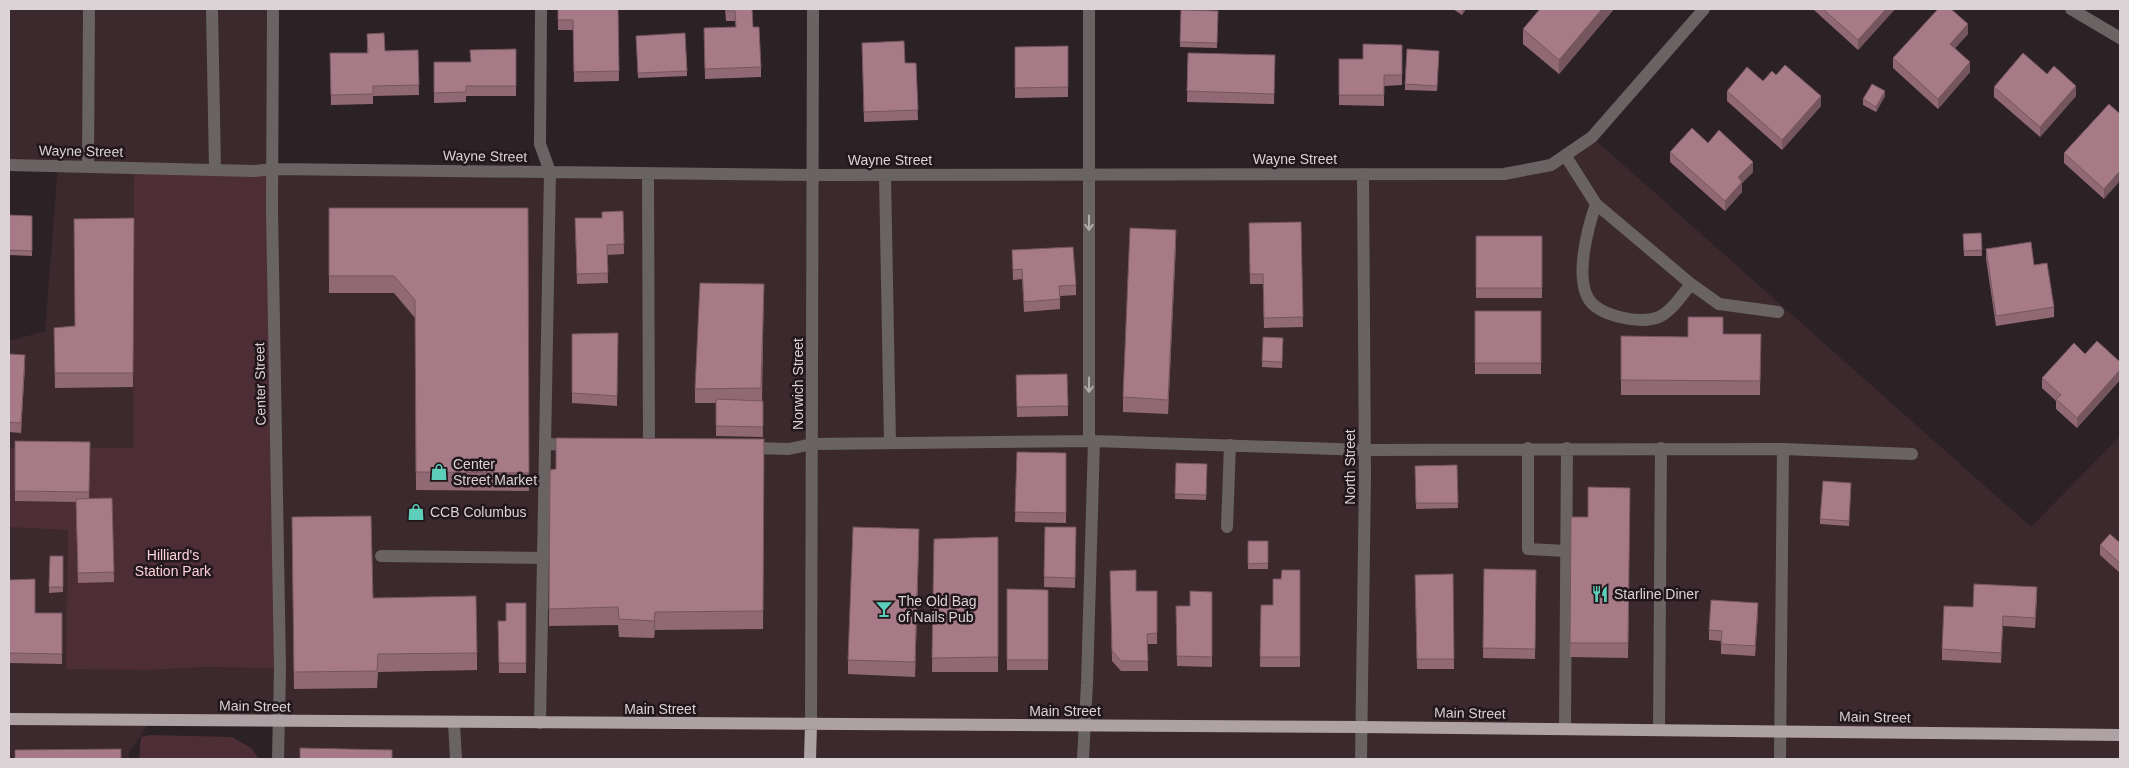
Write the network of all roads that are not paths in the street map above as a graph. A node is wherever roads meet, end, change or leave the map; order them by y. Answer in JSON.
{"nodes":[{"id":1,"x":89,"y":9,"type":"edge"},
{"id":2,"x":212,"y":9,"type":"edge"},
{"id":3,"x":273,"y":9,"type":"edge"},
{"id":4,"x":541,"y":9,"type":"edge"},
{"id":5,"x":813,"y":9,"type":"edge"},
{"id":6,"x":1089,"y":9,"type":"edge"},
{"id":7,"x":1704,"y":9,"type":"edge"},
{"id":8,"x":2071,"y":9,"type":"edge"},
{"id":9,"x":2120,"y":38,"type":"edge"},
{"id":10,"x":1565,"y":155,"type":"junction"},
{"id":11,"x":9,"y":165,"type":"edge"},
{"id":12,"x":88,"y":166,"type":"junction"},
{"id":13,"x":273,"y":168,"type":"junction"},
{"id":14,"x":215,"y":169,"type":"junction"},
{"id":15,"x":550,"y":172,"type":"junction"},
{"id":16,"x":648,"y":173,"type":"junction"},
{"id":17,"x":885,"y":174,"type":"junction"},
{"id":18,"x":1088,"y":174,"type":"junction"},
{"id":19,"x":1363,"y":174,"type":"junction"},
{"id":20,"x":812,"y":175,"type":"junction"},
{"id":21,"x":1596,"y":204,"type":"junction"},
{"id":22,"x":1690,"y":284,"type":"junction"},
{"id":23,"x":1778,"y":312,"type":"dead end"},
{"id":24,"x":1092,"y":441,"type":"junction"},
{"id":25,"x":545,"y":444,"type":"junction"},
{"id":26,"x":812,"y":444,"type":"junction"},
{"id":27,"x":890,"y":444,"type":"junction"},
{"id":28,"x":583,"y":445,"type":"edge"},
{"id":29,"x":1230,"y":445,"type":"junction"},
{"id":30,"x":649,"y":446,"type":"edge"},
{"id":31,"x":735,"y":448,"type":"edge"},
{"id":32,"x":1528,"y":448,"type":"junction"},
{"id":33,"x":1567,"y":448,"type":"junction"},
{"id":34,"x":1661,"y":448,"type":"junction"},
{"id":35,"x":1783,"y":449,"type":"junction"},
{"id":36,"x":1365,"y":450,"type":"junction"},
{"id":37,"x":1912,"y":454,"type":"dead end"},
{"id":38,"x":1227,"y":527,"type":"dead end"},
{"id":39,"x":1566,"y":551,"type":"junction"},
{"id":40,"x":381,"y":556,"type":"dead end"},
{"id":41,"x":544,"y":558,"type":"junction"},
{"id":42,"x":9,"y":718,"type":"edge"},
{"id":43,"x":279,"y":721,"type":"junction"},
{"id":44,"x":454,"y":723,"type":"junction"},
{"id":45,"x":540,"y":723,"type":"junction"},
{"id":46,"x":810,"y":725,"type":"junction"},
{"id":47,"x":1084,"y":726,"type":"junction"},
{"id":48,"x":1360,"y":727,"type":"junction"},
{"id":49,"x":1565,"y":729,"type":"junction"},
{"id":50,"x":1659,"y":730,"type":"junction"},
{"id":51,"x":1780,"y":731,"type":"junction"},
{"id":52,"x":2120,"y":735,"type":"edge"},
{"id":53,"x":278,"y":759,"type":"edge"},
{"id":54,"x":456,"y":759,"type":"edge"},
{"id":55,"x":810,"y":759,"type":"edge"},
{"id":56,"x":1082,"y":759,"type":"edge"},
{"id":57,"x":1361,"y":759,"type":"edge"},
{"id":58,"x":1780,"y":759,"type":"edge"}],
"edges":[{"from":1,"to":12,"type":"street"},
{"from":2,"to":14,"type":"street"},
{"from":3,"to":13,"type":"street","name":"Center Street"},
{"from":4,"to":15,"type":"street"},
{"from":5,"to":20,"type":"street","name":"Norwich Street"},
{"from":6,"to":18,"type":"street"},
{"from":7,"to":10,"type":"street","name":"Wayne Street"},
{"from":8,"to":9,"type":"street"},
{"from":10,"to":19,"type":"street","name":"Wayne Street"},
{"from":10,"to":21,"type":"street"},
{"from":11,"to":12,"type":"street","name":"Wayne Street"},
{"from":12,"to":14,"type":"street","name":"Wayne Street"},
{"from":13,"to":14,"type":"street","name":"Wayne Street"},
{"from":13,"to":15,"type":"street","name":"Wayne Street"},
{"from":13,"to":43,"type":"street","name":"Center Street"},
{"from":15,"to":16,"type":"street","name":"Wayne Street"},
{"from":15,"to":25,"type":"street"},
{"from":16,"to":20,"type":"street","name":"Wayne Street"},
{"from":16,"to":30,"type":"street"},
{"from":17,"to":18,"type":"street","name":"Wayne Street"},
{"from":17,"to":20,"type":"street","name":"Wayne Street"},
{"from":17,"to":27,"type":"street"},
{"from":18,"to":19,"type":"street","name":"Wayne Street"},
{"from":18,"to":24,"type":"street","one_way":true},
{"from":19,"to":36,"type":"street","name":"North Street"},
{"from":20,"to":26,"type":"street","name":"Norwich Street"},
{"from":21,"to":22,"type":"street"},
{"from":21,"to":22,"type":"street"},
{"from":22,"to":23,"type":"street"},
{"from":24,"to":27,"type":"street"},
{"from":24,"to":29,"type":"street"},
{"from":24,"to":47,"type":"street"},
{"from":25,"to":28,"type":"street"},
{"from":25,"to":41,"type":"street"},
{"from":26,"to":27,"type":"street"},
{"from":26,"to":31,"type":"street"},
{"from":26,"to":46,"type":"street","name":"Norwich Street"},
{"from":29,"to":36,"type":"street"},
{"from":29,"to":38,"type":"street"},
{"from":32,"to":33,"type":"street"},
{"from":32,"to":36,"type":"street"},
{"from":32,"to":39,"type":"street"},
{"from":33,"to":34,"type":"street"},
{"from":33,"to":39,"type":"street"},
{"from":34,"to":35,"type":"street"},
{"from":34,"to":50,"type":"street"},
{"from":35,"to":37,"type":"street"},
{"from":35,"to":51,"type":"street"},
{"from":36,"to":48,"type":"street","name":"North Street"},
{"from":39,"to":49,"type":"street"},
{"from":40,"to":41,"type":"street"},
{"from":41,"to":45,"type":"street"},
{"from":42,"to":43,"type":"main road","name":"Main Street"},
{"from":43,"to":44,"type":"main road","name":"Main Street"},
{"from":43,"to":53,"type":"street","name":"Center Street"},
{"from":44,"to":45,"type":"main road","name":"Main Street"},
{"from":44,"to":54,"type":"street"},
{"from":45,"to":46,"type":"main road","name":"Main Street"},
{"from":46,"to":47,"type":"main road","name":"Main Street"},
{"from":46,"to":55,"type":"main road","name":"Norwich Street"},
{"from":47,"to":48,"type":"main road","name":"Main Street"},
{"from":47,"to":56,"type":"street"},
{"from":48,"to":49,"type":"main road","name":"Main Street"},
{"from":48,"to":57,"type":"street","name":"North Street"},
{"from":49,"to":50,"type":"main road","name":"Main Street"},
{"from":50,"to":51,"type":"main road","name":"Main Street"},
{"from":51,"to":52,"type":"main road","name":"Main Street"},
{"from":51,"to":58,"type":"street"}]}
